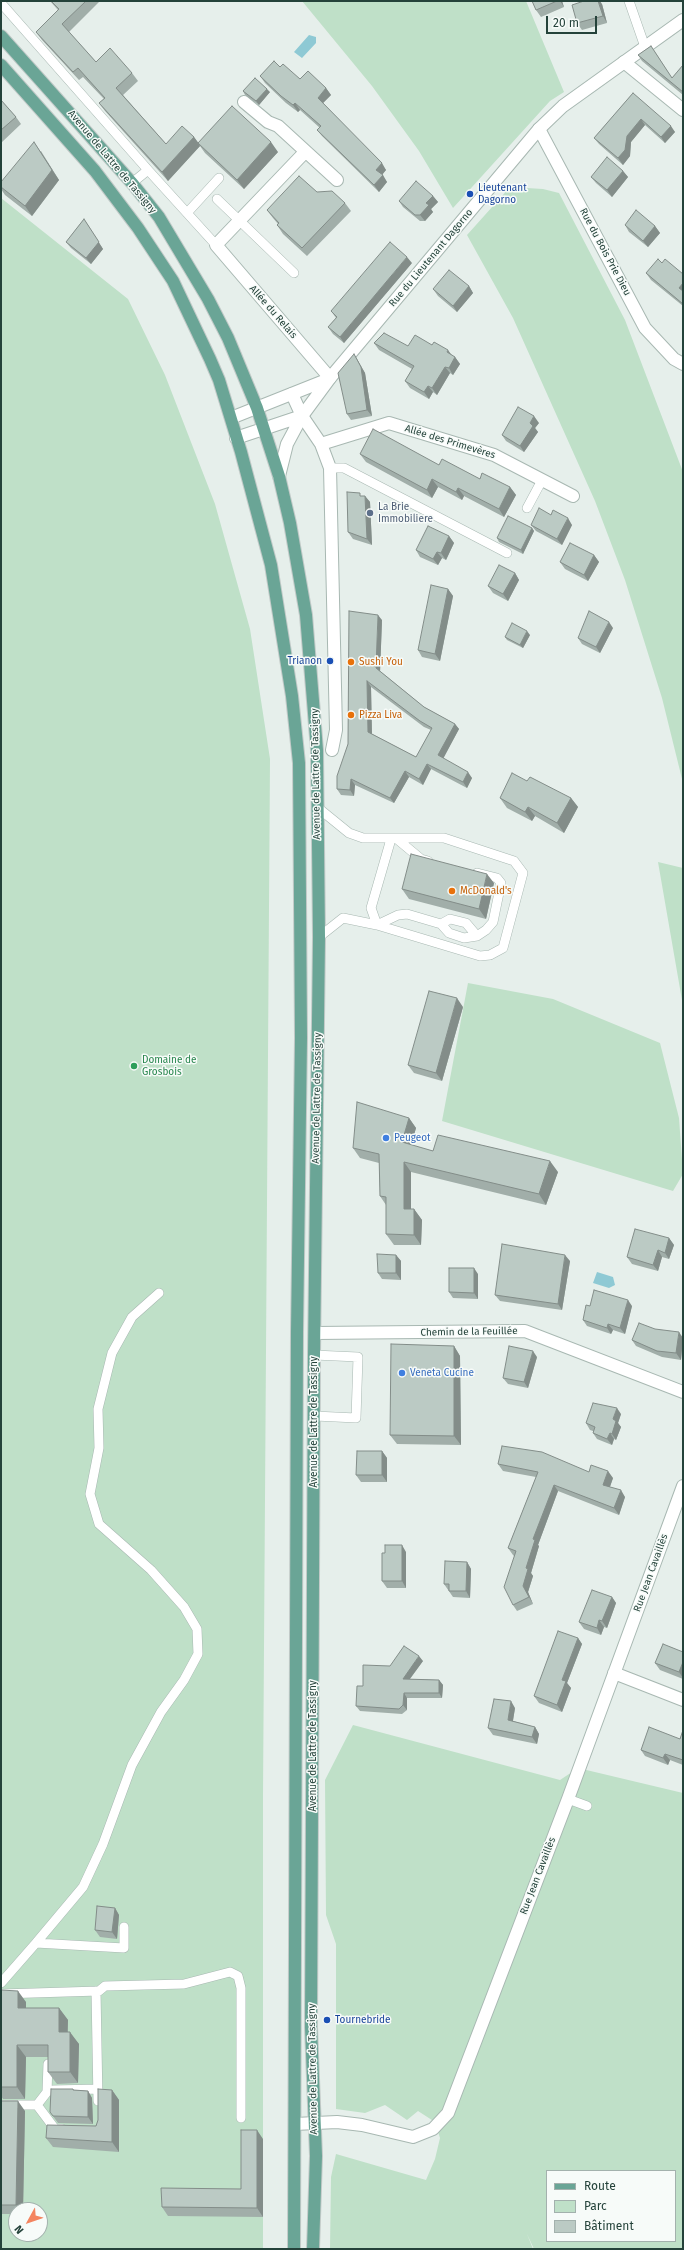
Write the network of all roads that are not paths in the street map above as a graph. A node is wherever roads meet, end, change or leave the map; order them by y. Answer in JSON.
{"nodes":[{"id":1,"x":629,"y":1,"type":"edge"},
{"id":2,"x":1,"y":3,"type":"edge"},
{"id":3,"x":683,"y":20,"type":"edge"},
{"id":4,"x":1,"y":36,"type":"edge"},
{"id":5,"x":645,"y":47,"type":"junction"},
{"id":6,"x":624,"y":62,"type":"junction"},
{"id":7,"x":1,"y":65,"type":"edge"},
{"id":8,"x":244,"y":102,"type":"dead end"},
{"id":9,"x":683,"y":110,"type":"edge"},
{"id":10,"x":539,"y":129,"type":"junction"},
{"id":11,"x":305,"y":152,"type":"junction"},
{"id":12,"x":148,"y":170,"type":"junction"},
{"id":13,"x":219,"y":178,"type":"dead end"},
{"id":14,"x":337,"y":180,"type":"dead end"},
{"id":15,"x":132,"y":183,"type":"junction"},
{"id":16,"x":217,"y":199,"type":"dead end"},
{"id":17,"x":187,"y":213,"type":"junction"},
{"id":18,"x":241,"y":221,"type":"junction"},
{"id":19,"x":216,"y":245,"type":"junction"},
{"id":20,"x":294,"y":273,"type":"dead end"},
{"id":21,"x":683,"y":364,"type":"edge"},
{"id":22,"x":330,"y":378,"type":"junction"},
{"id":23,"x":292,"y":394,"type":"junction"},
{"id":24,"x":257,"y":408,"type":"junction"},
{"id":25,"x":302,"y":416,"type":"junction"},
{"id":26,"x":231,"y":418,"type":"junction"},
{"id":27,"x":264,"y":429,"type":"junction"},
{"id":28,"x":236,"y":438,"type":"junction"},
{"id":29,"x":321,"y":444,"type":"junction"},
{"id":30,"x":330,"y":468,"type":"junction"},
{"id":31,"x":279,"y":476,"type":"junction"},
{"id":32,"x":542,"y":480,"type":"junction"},
{"id":33,"x":572,"y":496,"type":"dead end"},
{"id":34,"x":527,"y":508,"type":"dead end"},
{"id":35,"x":507,"y":553,"type":"dead end"},
{"id":36,"x":332,"y":750,"type":"dead end"},
{"id":37,"x":317,"y":807,"type":"junction"},
{"id":38,"x":394,"y":839,"type":"junction"},
{"id":39,"x":437,"y":863,"type":"edge"},
{"id":40,"x":467,"y":870,"type":"edge"},
{"id":41,"x":441,"y":924,"type":"junction"},
{"id":42,"x":377,"y":925,"type":"junction"},
{"id":43,"x":477,"y":936,"type":"junction"},
{"id":44,"x":319,"y":937,"type":"junction"},
{"id":45,"x":159,"y":1293,"type":"dead end"},
{"id":46,"x":315,"y":1333,"type":"junction"},
{"id":47,"x":314,"y":1355,"type":"junction"},
{"id":48,"x":683,"y":1392,"type":"edge"},
{"id":49,"x":314,"y":1416,"type":"junction"},
{"id":50,"x":683,"y":1486,"type":"edge"},
{"id":51,"x":614,"y":1672,"type":"junction"},
{"id":52,"x":683,"y":1700,"type":"edge"},
{"id":53,"x":568,"y":1799,"type":"junction"},
{"id":54,"x":587,"y":1806,"type":"dead end"},
{"id":55,"x":124,"y":1927,"type":"dead end"},
{"id":56,"x":36,"y":1943,"type":"junction"},
{"id":57,"x":1,"y":1983,"type":"edge"},
{"id":58,"x":96,"y":1991,"type":"junction"},
{"id":59,"x":1,"y":1994,"type":"edge"},
{"id":60,"x":48,"y":2064,"type":"edge"},
{"id":61,"x":98,"y":2089,"type":"junction"},
{"id":62,"x":47,"y":2092,"type":"junction"},
{"id":63,"x":1,"y":2105,"type":"edge"},
{"id":64,"x":37,"y":2105,"type":"junction"},
{"id":65,"x":99,"y":2110,"type":"edge"},
{"id":66,"x":241,"y":2118,"type":"dead end"},
{"id":67,"x":313,"y":2122,"type":"junction"},
{"id":68,"x":295,"y":2124,"type":"junction"},
{"id":69,"x":70,"y":2130,"type":"edge"},
{"id":70,"x":294,"y":2249,"type":"edge"},
{"id":71,"x":313,"y":2249,"type":"edge"}],
"edges":[{"from":1,"to":5,"type":"lane"},
{"from":2,"to":12,"type":"lane","name":"Allée du Relais"},
{"from":3,"to":5,"type":"street","name":"Rue du Lieutenant Dagorno"},
{"from":4,"to":15,"type":"main road","name":"Avenue de Lattre de Tassigny"},
{"from":5,"to":6,"type":"street","name":"Rue du Lieutenant Dagorno"},
{"from":6,"to":9,"type":"street"},
{"from":6,"to":10,"type":"street","name":"Rue du Lieutenant Dagorno"},
{"from":7,"to":26,"type":"main road"},
{"from":8,"to":11,"type":"street"},
{"from":10,"to":21,"type":"street","name":"Rue du Bois Prie Dieu"},
{"from":10,"to":22,"type":"street","name":"Rue du Lieutenant Dagorno"},
{"from":11,"to":14,"type":"street"},
{"from":11,"to":18,"type":"street"},
{"from":12,"to":15,"type":"lane"},
{"from":12,"to":17,"type":"lane","name":"Allée du Relais"},
{"from":13,"to":17,"type":"lane"},
{"from":15,"to":24,"type":"main road","name":"Avenue de Lattre de Tassigny"},
{"from":16,"to":18,"type":"lane"},
{"from":17,"to":19,"type":"lane","name":"Allée du Relais"},
{"from":18,"to":19,"type":"street"},
{"from":18,"to":20,"type":"lane"},
{"from":19,"to":22,"type":"street","name":"Allée du Relais"},
{"from":22,"to":23,"type":"street"},
{"from":22,"to":25,"type":"street","name":"Rue du Lieutenant Dagorno"},
{"from":23,"to":24,"type":"street"},
{"from":23,"to":25,"type":"street"},
{"from":24,"to":26,"type":"street"},
{"from":24,"to":27,"type":"main road","name":"Avenue de Lattre de Tassigny"},
{"from":25,"to":27,"type":"street"},
{"from":25,"to":29,"type":"street"},
{"from":25,"to":31,"type":"street","name":"Rue du Lieutenant Dagorno"},
{"from":26,"to":28,"type":"main road"},
{"from":27,"to":28,"type":"street"},
{"from":27,"to":31,"type":"main road","name":"Avenue de Lattre de Tassigny"},
{"from":28,"to":68,"type":"main road"},
{"from":29,"to":30,"type":"street"},
{"from":29,"to":32,"type":"street","name":"Allée des Primevères"},
{"from":30,"to":35,"type":"lane"},
{"from":30,"to":36,"type":"street"},
{"from":31,"to":37,"type":"main road","name":"Avenue de Lattre de Tassigny"},
{"from":32,"to":33,"type":"street","name":"Allée des Primevères"},
{"from":32,"to":34,"type":"lane"},
{"from":37,"to":38,"type":"lane"},
{"from":37,"to":44,"type":"main road","name":"Avenue de Lattre de Tassigny"},
{"from":38,"to":39,"type":"lane"},
{"from":38,"to":42,"type":"lane"},
{"from":38,"to":42,"type":"lane"},
{"from":40,"to":43,"type":"lane"},
{"from":41,"to":42,"type":"lane"},
{"from":41,"to":43,"type":"lane"},
{"from":41,"to":43,"type":"lane"},
{"from":42,"to":44,"type":"lane"},
{"from":44,"to":46,"type":"main road","name":"Avenue de Lattre de Tassigny"},
{"from":45,"to":56,"type":"lane"},
{"from":46,"to":47,"type":"main road","name":"Avenue de Lattre de Tassigny"},
{"from":46,"to":48,"type":"street","name":"Chemin de la Feuillée"},
{"from":47,"to":49,"type":"main road","name":"Avenue de Lattre de Tassigny"},
{"from":47,"to":49,"type":"lane"},
{"from":49,"to":67,"type":"main road","name":"Avenue de Lattre de Tassigny"},
{"from":50,"to":51,"type":"street","name":"Rue Jean Cavaillès"},
{"from":51,"to":52,"type":"street"},
{"from":51,"to":53,"type":"street","name":"Rue Jean Cavaillès"},
{"from":53,"to":54,"type":"lane"},
{"from":53,"to":67,"type":"street","name":"Rue Jean Cavaillès"},
{"from":55,"to":56,"type":"lane"},
{"from":56,"to":57,"type":"lane"},
{"from":58,"to":59,"type":"lane"},
{"from":58,"to":61,"type":"lane"},
{"from":58,"to":66,"type":"lane"},
{"from":60,"to":62,"type":"lane"},
{"from":61,"to":62,"type":"lane"},
{"from":61,"to":65,"type":"lane"},
{"from":62,"to":64,"type":"lane"},
{"from":63,"to":64,"type":"lane"},
{"from":64,"to":69,"type":"lane"},
{"from":67,"to":68,"type":"street","name":"Rue Jean Cavaillès"},
{"from":67,"to":71,"type":"main road","name":"Avenue de Lattre de Tassigny"},
{"from":68,"to":70,"type":"main road"}]}
